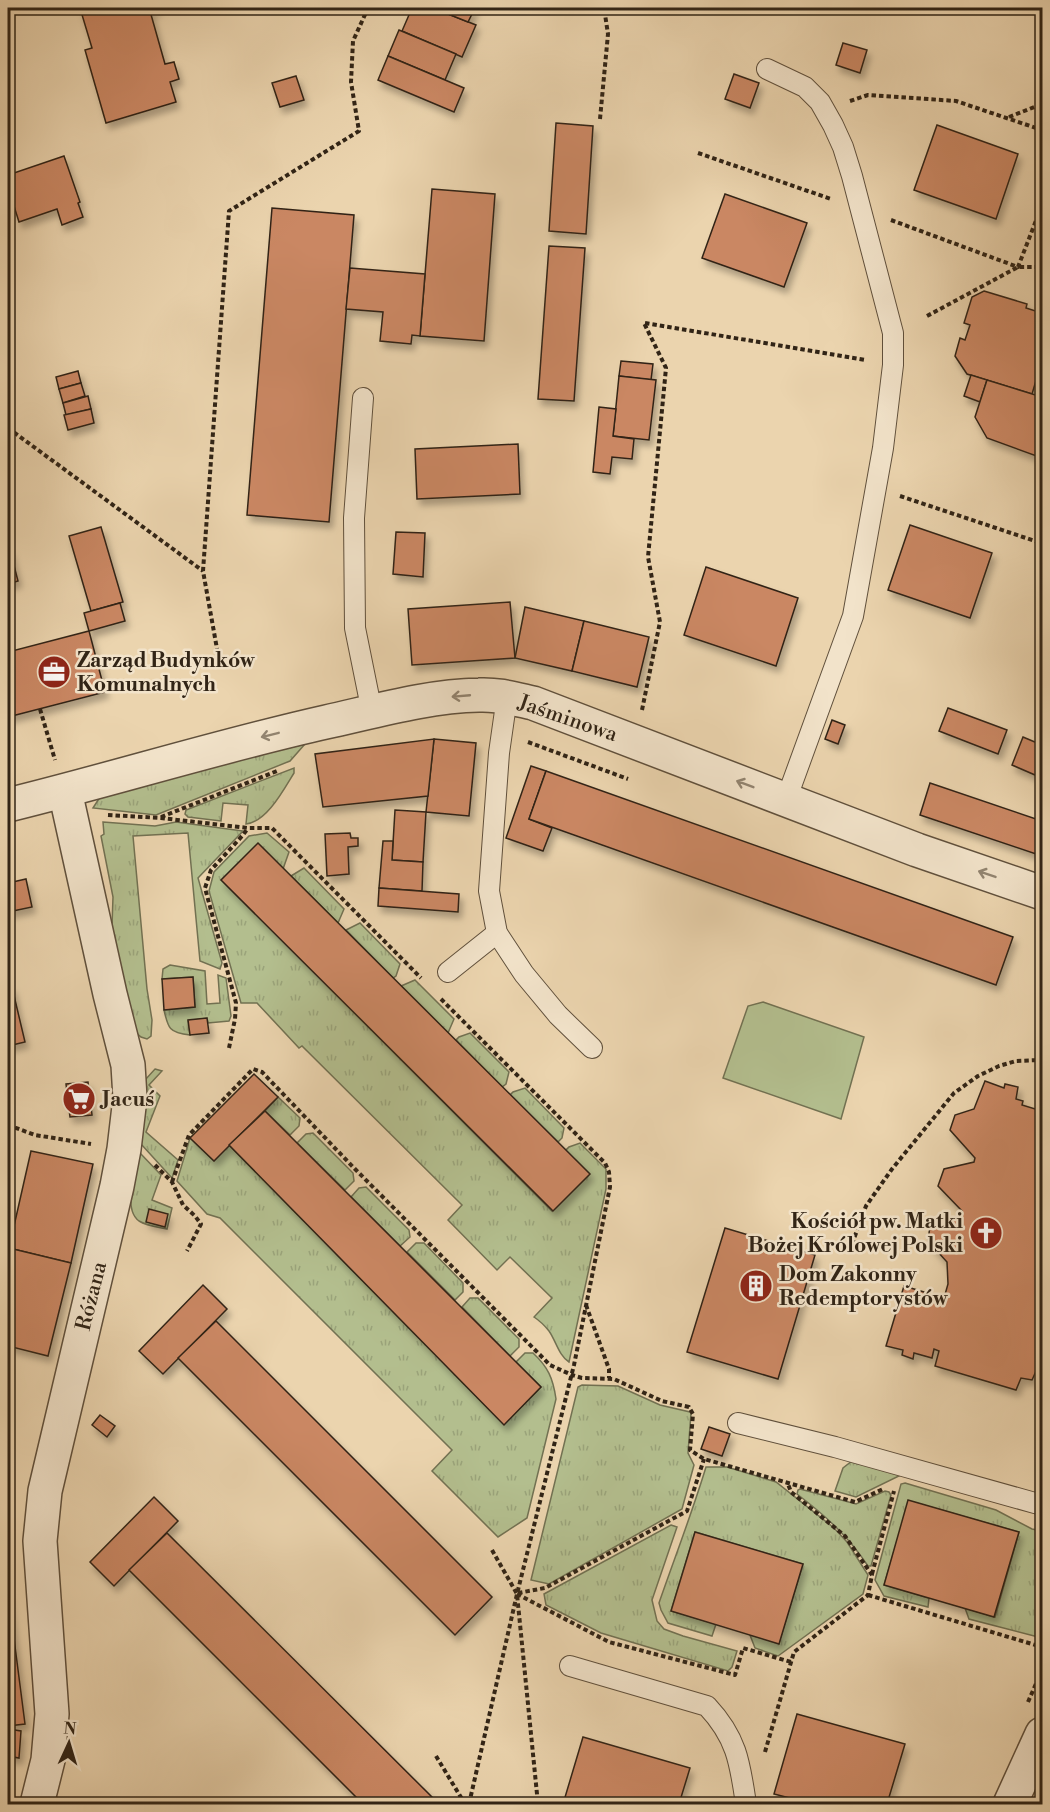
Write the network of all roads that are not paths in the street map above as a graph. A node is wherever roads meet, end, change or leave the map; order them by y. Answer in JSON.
{"nodes":[{"id":1,"x":767,"y":69,"type":"dead end"},
{"id":2,"x":363,"y":398,"type":"dead end"},
{"id":3,"x":507,"y":697,"type":"junction"},
{"id":4,"x":372,"y":711,"type":"junction"},
{"id":5,"x":60,"y":776,"type":"junction"},
{"id":6,"x":786,"y":800,"type":"junction"},
{"id":7,"x":8,"y":805,"type":"edge"},
{"id":8,"x":1042,"y":893,"type":"edge"},
{"id":9,"x":497,"y":933,"type":"junction"},
{"id":10,"x":448,"y":972,"type":"dead end"},
{"id":11,"x":592,"y":1048,"type":"dead end"},
{"id":12,"x":738,"y":1423,"type":"dead end"},
{"id":13,"x":1042,"y":1505,"type":"edge"},
{"id":14,"x":570,"y":1666,"type":"dead end"},
{"id":15,"x":1042,"y":1734,"type":"edge"},
{"id":16,"x":38,"y":1804,"type":"edge"},
{"id":17,"x":746,"y":1804,"type":"edge"},
{"id":18,"x":1010,"y":1804,"type":"edge"}],
"edges":[{"from":1,"to":6,"type":"lane"},
{"from":2,"to":4,"type":"lane"},
{"from":3,"to":4,"type":"street","name":"Jaśminowa","one_way":true},
{"from":6,"to":3,"type":"street","name":"Jaśminowa","one_way":true},
{"from":3,"to":9,"type":"lane"},
{"from":4,"to":5,"type":"street","name":"Jaśminowa","one_way":true},
{"from":5,"to":7,"type":"street","name":"Jaśminowa"},
{"from":5,"to":16,"type":"street","name":"Różana"},
{"from":8,"to":6,"type":"street","name":"Jaśminowa","one_way":true},
{"from":9,"to":10,"type":"lane"},
{"from":9,"to":11,"type":"lane"},
{"from":12,"to":13,"type":"lane"},
{"from":14,"to":17,"type":"lane"},
{"from":15,"to":18,"type":"street"}]}
